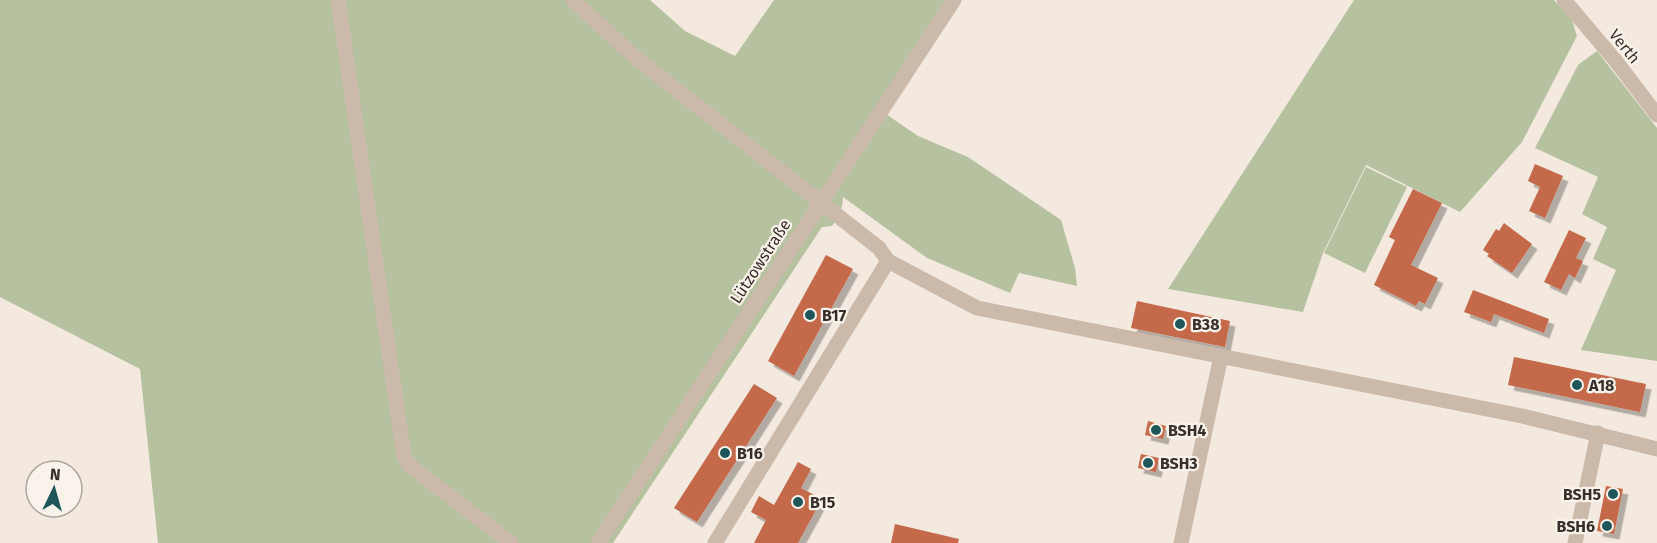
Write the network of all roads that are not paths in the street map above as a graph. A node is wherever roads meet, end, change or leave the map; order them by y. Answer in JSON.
{"nodes":[{"id":1,"x":338,"y":0,"type":"edge"},
{"id":2,"x":573,"y":0,"type":"edge"},
{"id":3,"x":954,"y":0,"type":"edge"},
{"id":4,"x":1564,"y":0,"type":"edge"},
{"id":5,"x":1657,"y":115,"type":"edge"},
{"id":6,"x":820,"y":203,"type":"junction"},
{"id":7,"x":888,"y":261,"type":"junction"},
{"id":8,"x":1221,"y":356,"type":"junction"},
{"id":9,"x":1598,"y":433,"type":"junction"},
{"id":10,"x":1657,"y":449,"type":"edge"},
{"id":11,"x":511,"y":543,"type":"edge"},
{"id":12,"x":598,"y":543,"type":"edge"},
{"id":13,"x":715,"y":543,"type":"edge"},
{"id":14,"x":1180,"y":543,"type":"edge"},
{"id":15,"x":1575,"y":543,"type":"edge"}],
"edges":[{"from":1,"to":11,"type":"street"},
{"from":2,"to":6,"type":"street"},
{"from":3,"to":6,"type":"street","name":"Lützowstraße"},
{"from":4,"to":5,"type":"street","name":"Verth"},
{"from":6,"to":7,"type":"street"},
{"from":6,"to":12,"type":"street","name":"Lützowstraße"},
{"from":7,"to":8,"type":"street"},
{"from":7,"to":13,"type":"street"},
{"from":8,"to":9,"type":"street"},
{"from":8,"to":14,"type":"street"},
{"from":9,"to":10,"type":"street"},
{"from":9,"to":15,"type":"street"}]}
